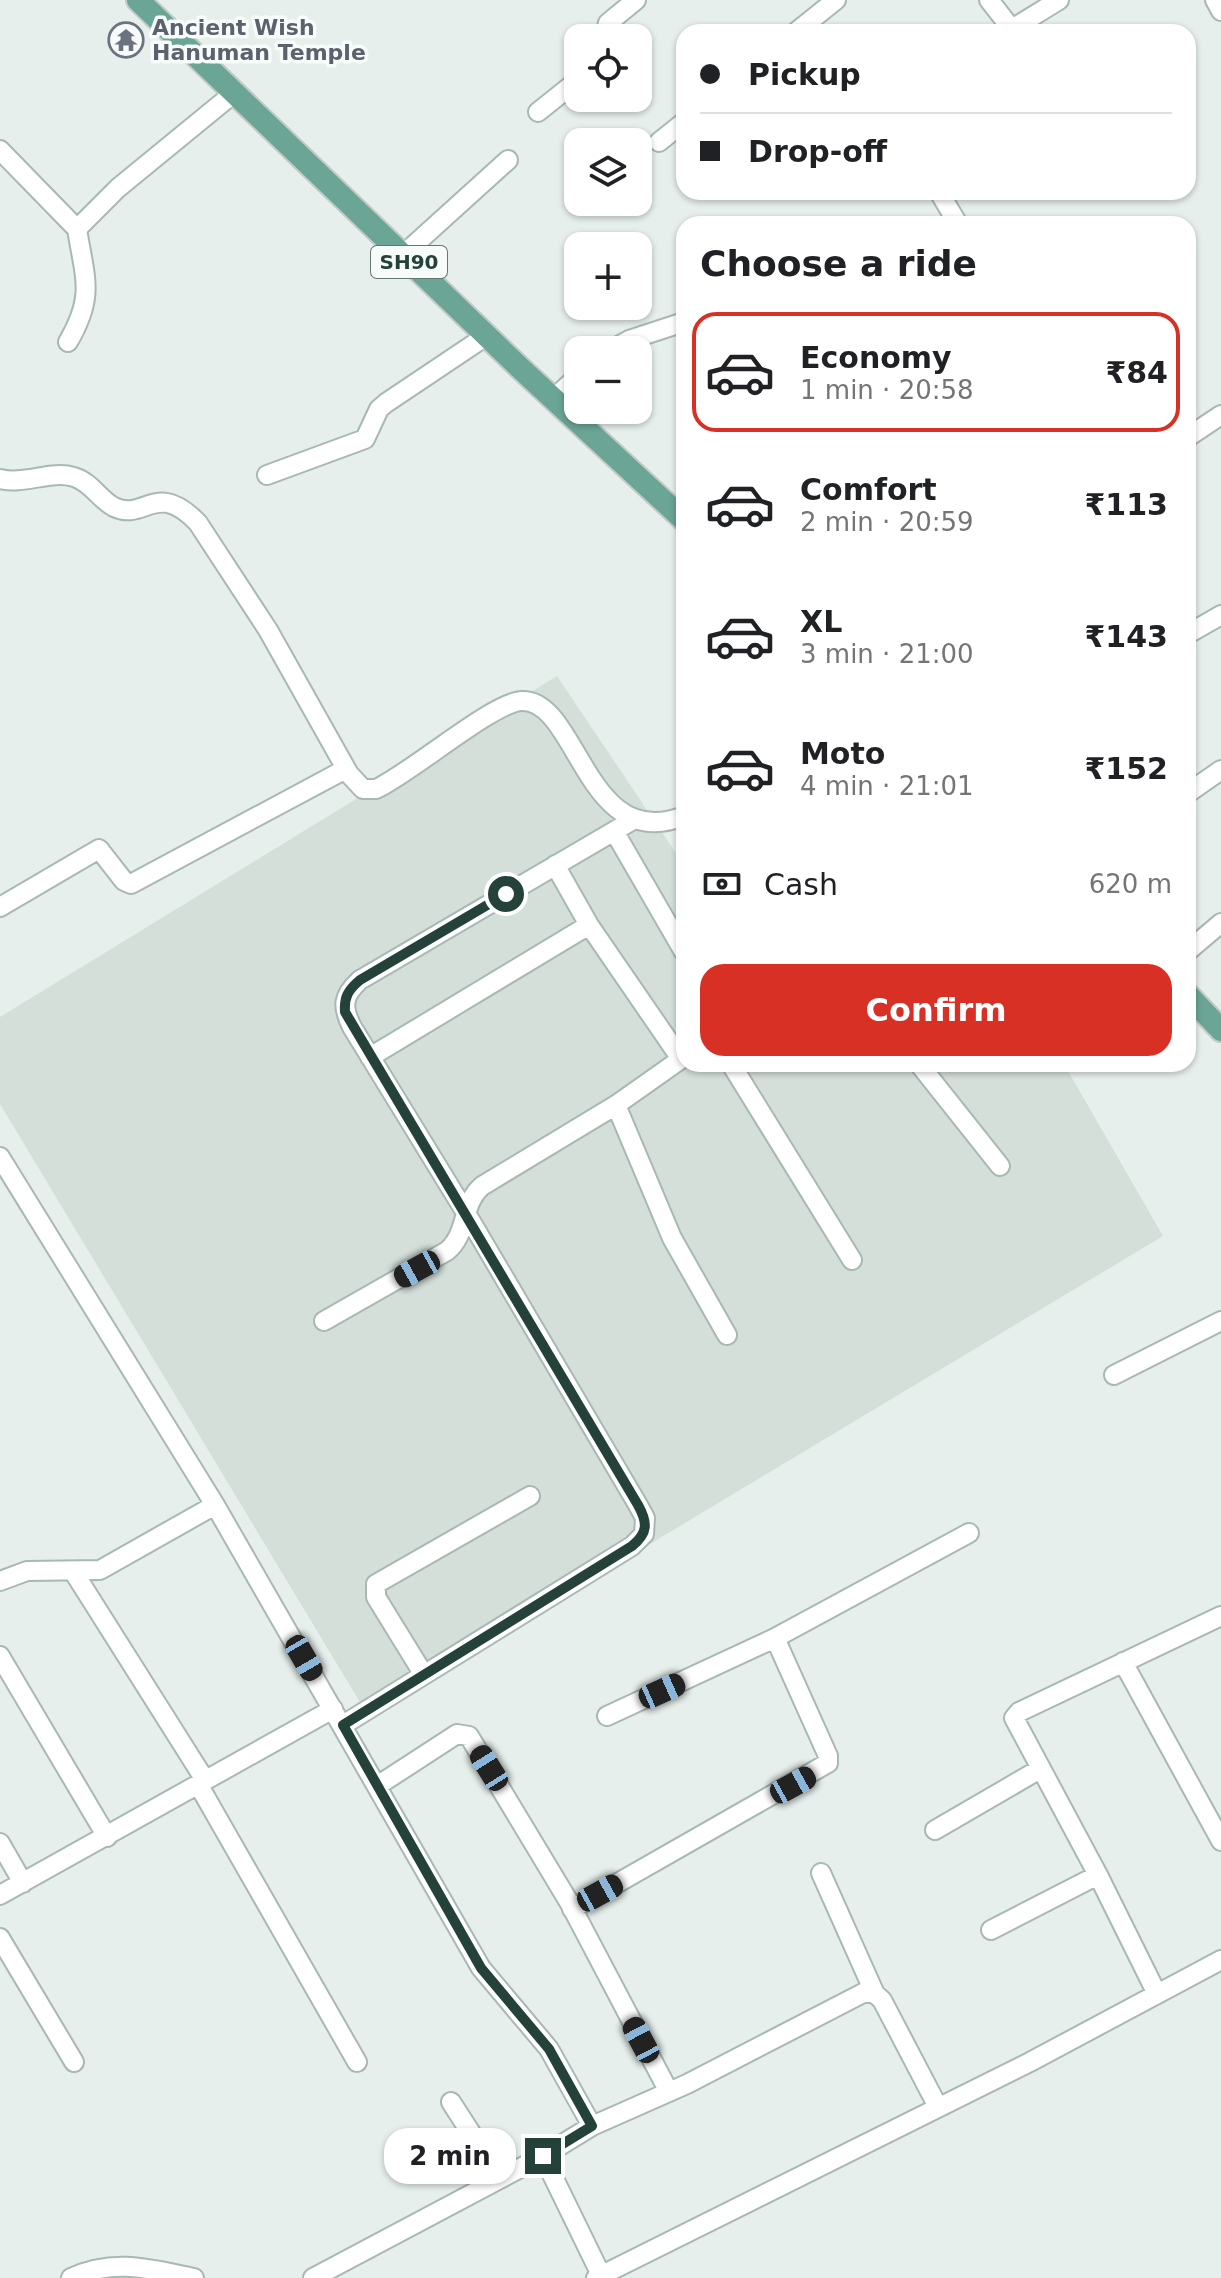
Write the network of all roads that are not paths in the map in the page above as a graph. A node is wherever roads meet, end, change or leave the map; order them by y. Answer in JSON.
{"nodes":[{"id":1,"x":138,"y":0,"type":"edge"},
{"id":2,"x":636,"y":0,"type":"edge"},
{"id":3,"x":836,"y":0,"type":"edge"},
{"id":4,"x":989,"y":0,"type":"edge"},
{"id":5,"x":1059,"y":0,"type":"edge"},
{"id":6,"x":1215,"y":0,"type":"edge"},
{"id":7,"x":1221,"y":11,"type":"edge"},
{"id":8,"x":608,"y":24,"type":"edge"},
{"id":9,"x":806,"y":24,"type":"edge"},
{"id":10,"x":1008,"y":24,"type":"edge"},
{"id":11,"x":1023,"y":24,"type":"edge"},
{"id":12,"x":564,"y":91,"type":"edge"},
{"id":13,"x":234,"y":93,"type":"junction"},
{"id":14,"x":538,"y":112,"type":"dead end"},
{"id":15,"x":676,"y":128,"type":"edge"},
{"id":16,"x":659,"y":142,"type":"dead end"},
{"id":17,"x":0,"y":150,"type":"edge"},
{"id":18,"x":508,"y":160,"type":"dead end"},
{"id":19,"x":77,"y":229,"type":"junction"},
{"id":20,"x":403,"y":255,"type":"junction"},
{"id":21,"x":676,"y":325,"type":"edge"},
{"id":22,"x":486,"y":336,"type":"junction"},
{"id":23,"x":641,"y":336,"type":"edge"},
{"id":24,"x":68,"y":342,"type":"dead end"},
{"id":25,"x":564,"y":389,"type":"edge"},
{"id":26,"x":553,"y":399,"type":"junction"},
{"id":27,"x":1221,"y":415,"type":"edge"},
{"id":28,"x":1196,"y":432,"type":"edge"},
{"id":29,"x":267,"y":475,"type":"dead end"},
{"id":30,"x":0,"y":479,"type":"edge"},
{"id":31,"x":676,"y":513,"type":"edge"},
{"id":32,"x":1221,"y":615,"type":"edge"},
{"id":33,"x":1196,"y":629,"type":"edge"},
{"id":34,"x":1221,"y":770,"type":"edge"},
{"id":35,"x":349,"y":774,"type":"junction"},
{"id":36,"x":1196,"y":787,"type":"edge"},
{"id":37,"x":676,"y":819,"type":"edge"},
{"id":38,"x":633,"y":820,"type":"junction"},
{"id":39,"x":614,"y":831,"type":"junction"},
{"id":40,"x":555,"y":865,"type":"junction"},
{"id":41,"x":0,"y":907,"type":"edge"},
{"id":42,"x":1221,"y":923,"type":"edge"},
{"id":43,"x":589,"y":925,"type":"junction"},
{"id":44,"x":676,"y":938,"type":"edge"},
{"id":45,"x":1196,"y":944,"type":"edge"},
{"id":46,"x":1196,"y":1003,"type":"edge"},
{"id":47,"x":1221,"y":1030,"type":"edge"},
{"id":48,"x":676,"y":1049,"type":"edge"},
{"id":49,"x":370,"y":1057,"type":"junction"},
{"id":50,"x":676,"y":1062,"type":"edge"},
{"id":51,"x":736,"y":1072,"type":"edge"},
{"id":52,"x":925,"y":1072,"type":"edge"},
{"id":53,"x":616,"y":1105,"type":"junction"},
{"id":54,"x":0,"y":1157,"type":"edge"},
{"id":55,"x":1000,"y":1166,"type":"dead end"},
{"id":56,"x":466,"y":1213,"type":"junction"},
{"id":57,"x":852,"y":1260,"type":"dead end"},
{"id":58,"x":324,"y":1321,"type":"dead end"},
{"id":59,"x":1221,"y":1321,"type":"edge"},
{"id":60,"x":727,"y":1335,"type":"dead end"},
{"id":61,"x":1114,"y":1375,"type":"dead end"},
{"id":62,"x":530,"y":1496,"type":"dead end"},
{"id":63,"x":215,"y":1505,"type":"junction"},
{"id":64,"x":969,"y":1533,"type":"dead end"},
{"id":65,"x":73,"y":1571,"type":"junction"},
{"id":66,"x":0,"y":1581,"type":"edge"},
{"id":67,"x":1221,"y":1616,"type":"edge"},
{"id":68,"x":775,"y":1638,"type":"junction"},
{"id":69,"x":0,"y":1656,"type":"edge"},
{"id":70,"x":1123,"y":1662,"type":"junction"},
{"id":71,"x":424,"y":1675,"type":"junction"},
{"id":72,"x":607,"y":1716,"type":"dead end"},
{"id":73,"x":338,"y":1717,"type":"junction"},
{"id":74,"x":1040,"y":1769,"type":"junction"},
{"id":75,"x":201,"y":1782,"type":"junction"},
{"id":76,"x":377,"y":1786,"type":"junction"},
{"id":77,"x":1215,"y":1815,"type":"edge"},
{"id":78,"x":935,"y":1830,"type":"dead end"},
{"id":79,"x":107,"y":1837,"type":"junction"},
{"id":80,"x":1221,"y":1841,"type":"edge"},
{"id":81,"x":0,"y":1843,"type":"edge"},
{"id":82,"x":821,"y":1873,"type":"dead end"},
{"id":83,"x":1098,"y":1875,"type":"junction"},
{"id":84,"x":23,"y":1883,"type":"junction"},
{"id":85,"x":0,"y":1895,"type":"edge"},
{"id":86,"x":572,"y":1909,"type":"junction"},
{"id":87,"x":991,"y":1930,"type":"dead end"},
{"id":88,"x":0,"y":1938,"type":"edge"},
{"id":89,"x":1221,"y":1960,"type":"edge"},
{"id":90,"x":875,"y":1994,"type":"junction"},
{"id":91,"x":1157,"y":1994,"type":"junction"},
{"id":92,"x":74,"y":2062,"type":"dead end"},
{"id":93,"x":357,"y":2062,"type":"dead end"},
{"id":94,"x":669,"y":2092,"type":"junction"},
{"id":95,"x":451,"y":2102,"type":"dead end"},
{"id":96,"x":938,"y":2107,"type":"junction"},
{"id":97,"x":592,"y":2126,"type":"junction"},
{"id":98,"x":543,"y":2156,"type":"junction"},
{"id":99,"x":500,"y":2178,"type":"junction"},
{"id":100,"x":631,"y":2270,"type":"edge"},
{"id":101,"x":599,"y":2276,"type":"edge"},
{"id":102,"x":71,"y":2278,"type":"edge"},
{"id":103,"x":194,"y":2278,"type":"edge"},
{"id":104,"x":313,"y":2278,"type":"edge"}],
"edges":[{"from":1,"to":13,"type":"main road","number":"SH90"},
{"from":2,"to":8,"type":"street"},
{"from":3,"to":9,"type":"street"},
{"from":4,"to":10,"type":"street"},
{"from":5,"to":11,"type":"street"},
{"from":6,"to":7,"type":"street"},
{"from":12,"to":14,"type":"street"},
{"from":13,"to":19,"type":"street"},
{"from":13,"to":20,"type":"main road","number":"SH90"},
{"from":15,"to":16,"type":"street"},
{"from":17,"to":19,"type":"street"},
{"from":18,"to":20,"type":"street"},
{"from":19,"to":24,"type":"street"},
{"from":20,"to":22,"type":"main road","number":"SH90"},
{"from":21,"to":23,"type":"street"},
{"from":22,"to":26,"type":"main road","number":"SH90"},
{"from":22,"to":29,"type":"street"},
{"from":25,"to":26,"type":"street"},
{"from":26,"to":31,"type":"main road","number":"SH90"},
{"from":27,"to":28,"type":"street"},
{"from":30,"to":35,"type":"street"},
{"from":32,"to":33,"type":"street"},
{"from":34,"to":36,"type":"street"},
{"from":35,"to":38,"type":"street"},
{"from":35,"to":41,"type":"street"},
{"from":37,"to":38,"type":"street"},
{"from":38,"to":39,"type":"street"},
{"from":39,"to":40,"type":"street"},
{"from":39,"to":44,"type":"street"},
{"from":40,"to":43,"type":"street"},
{"from":40,"to":49,"type":"street"},
{"from":42,"to":45,"type":"street"},
{"from":43,"to":48,"type":"street"},
{"from":43,"to":49,"type":"street"},
{"from":46,"to":47,"type":"main road"},
{"from":49,"to":56,"type":"street"},
{"from":50,"to":53,"type":"street"},
{"from":51,"to":57,"type":"street"},
{"from":52,"to":55,"type":"street"},
{"from":53,"to":56,"type":"street"},
{"from":53,"to":60,"type":"street"},
{"from":54,"to":63,"type":"street"},
{"from":56,"to":58,"type":"street"},
{"from":56,"to":71,"type":"street"},
{"from":59,"to":61,"type":"street"},
{"from":62,"to":71,"type":"street"},
{"from":63,"to":65,"type":"street"},
{"from":63,"to":73,"type":"street"},
{"from":64,"to":68,"type":"street"},
{"from":65,"to":66,"type":"street"},
{"from":65,"to":75,"type":"street"},
{"from":67,"to":70,"type":"street"},
{"from":68,"to":72,"type":"street"},
{"from":68,"to":86,"type":"street"},
{"from":69,"to":79,"type":"street"},
{"from":70,"to":74,"type":"street"},
{"from":70,"to":77,"type":"street"},
{"from":71,"to":73,"type":"street"},
{"from":73,"to":75,"type":"street"},
{"from":73,"to":76,"type":"street"},
{"from":74,"to":78,"type":"street"},
{"from":74,"to":83,"type":"street"},
{"from":75,"to":79,"type":"street"},
{"from":75,"to":93,"type":"street"},
{"from":76,"to":86,"type":"street"},
{"from":76,"to":97,"type":"street"},
{"from":77,"to":80,"type":"street"},
{"from":79,"to":84,"type":"street"},
{"from":81,"to":84,"type":"street"},
{"from":82,"to":90,"type":"street"},
{"from":83,"to":87,"type":"street"},
{"from":83,"to":91,"type":"street"},
{"from":84,"to":85,"type":"street"},
{"from":86,"to":94,"type":"street"},
{"from":88,"to":92,"type":"street"},
{"from":89,"to":91,"type":"street"},
{"from":90,"to":94,"type":"street"},
{"from":90,"to":96,"type":"street"},
{"from":91,"to":96,"type":"street"},
{"from":94,"to":97,"type":"street"},
{"from":95,"to":99,"type":"street"},
{"from":96,"to":100,"type":"street"},
{"from":97,"to":98,"type":"street"},
{"from":98,"to":99,"type":"street"},
{"from":98,"to":101,"type":"street"},
{"from":99,"to":104,"type":"street"},
{"from":100,"to":101,"type":"street"},
{"from":102,"to":103,"type":"street"}]}
